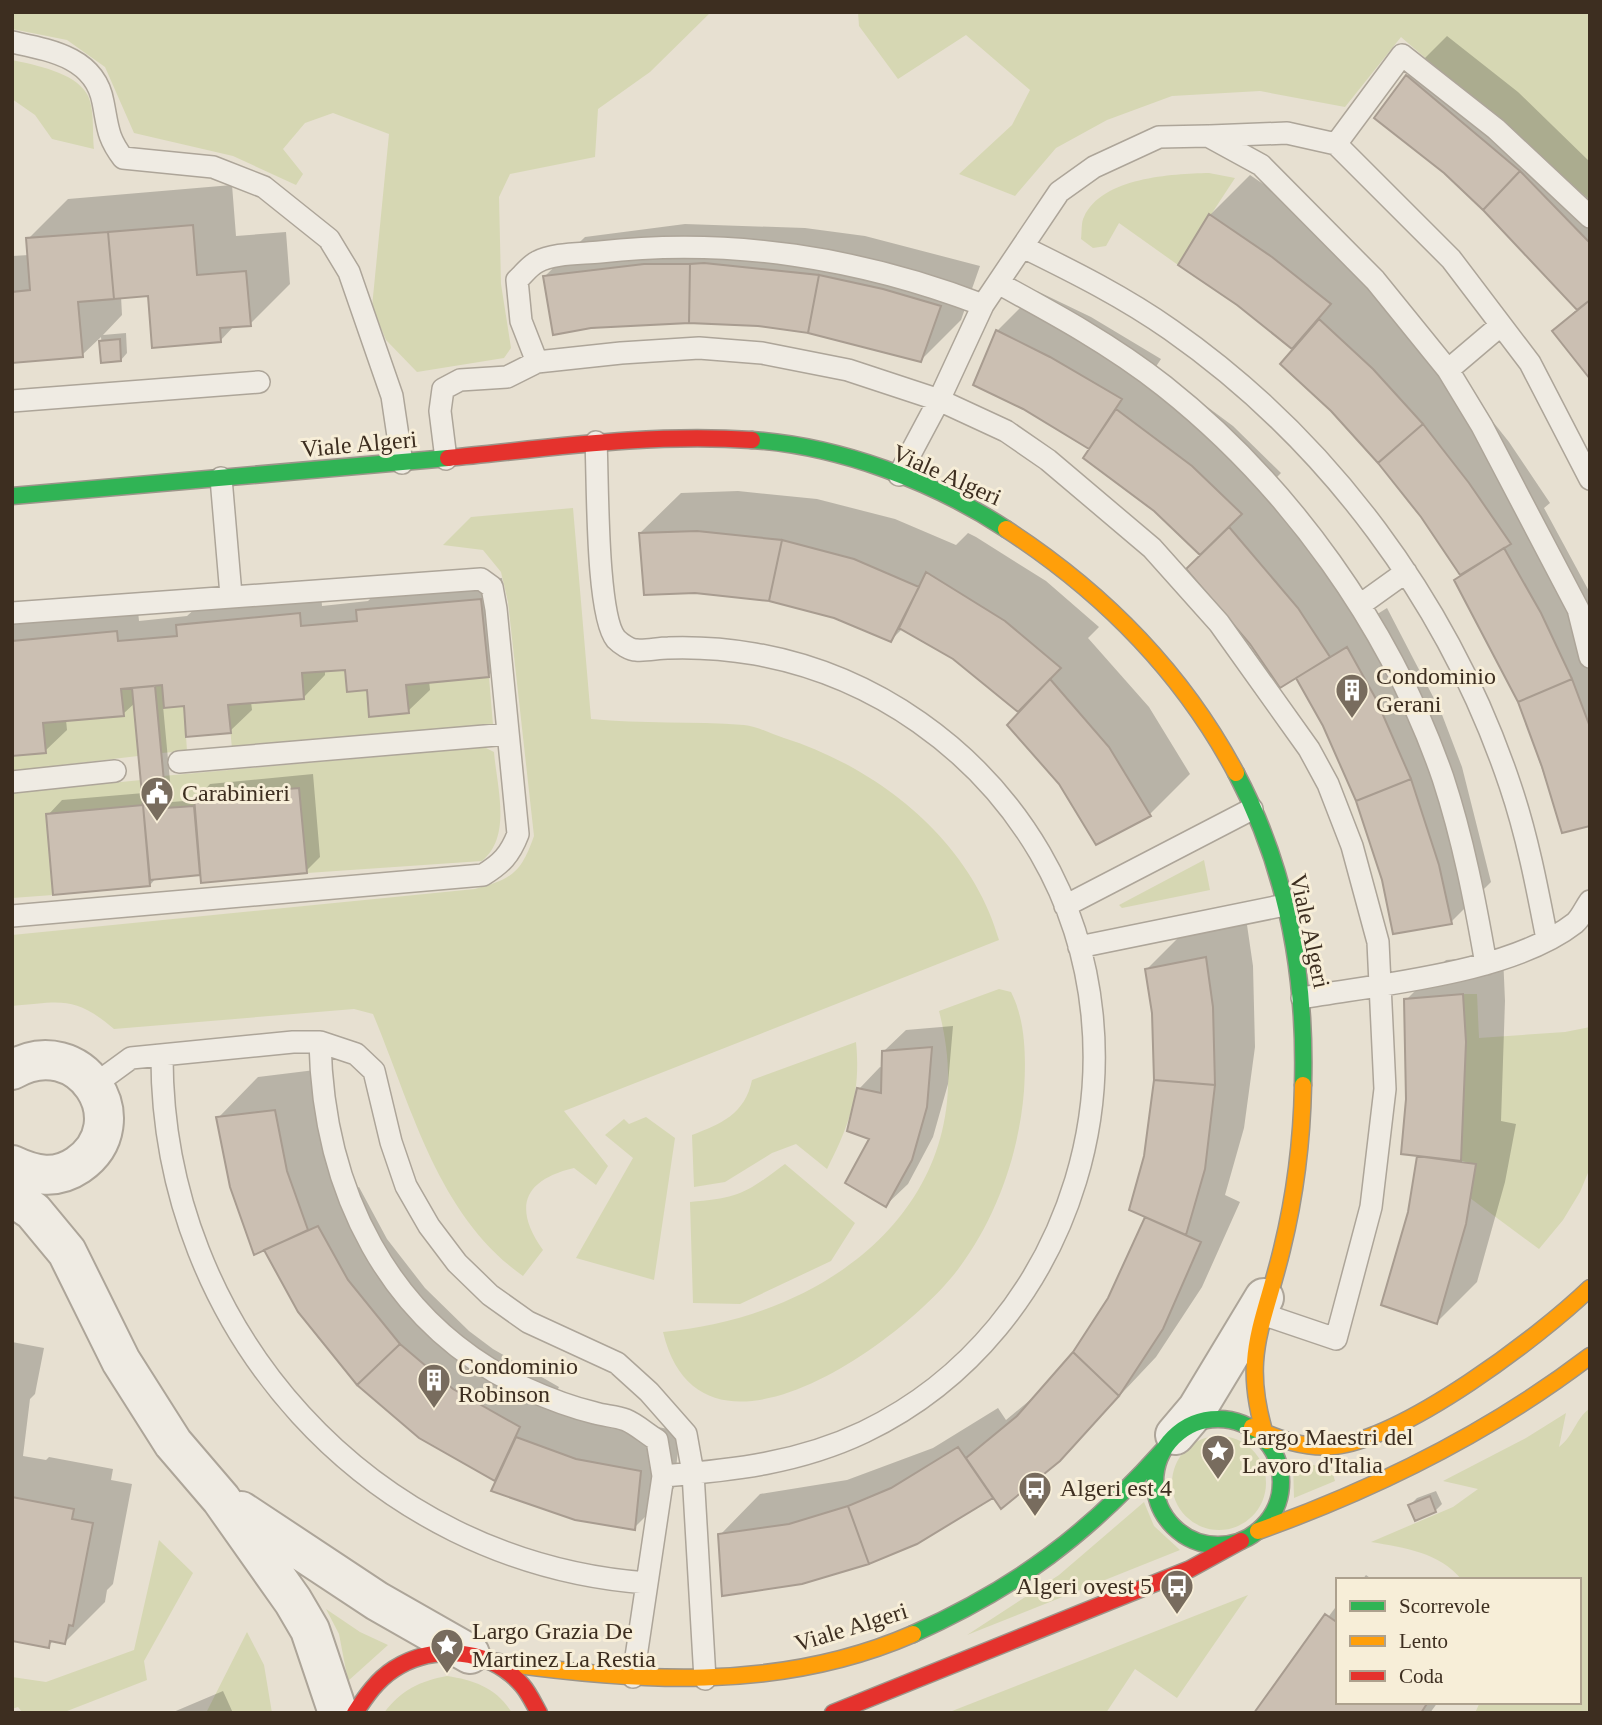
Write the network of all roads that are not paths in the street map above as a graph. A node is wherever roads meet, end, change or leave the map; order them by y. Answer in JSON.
{"nodes":[{"id":1,"x":12,"y":42,"type":"edge"},
{"id":2,"x":1208,"y":136,"type":"junction"},
{"id":3,"x":1336,"y":144,"type":"junction"},
{"id":4,"x":1590,"y":217,"type":"edge"},
{"id":5,"x":1023,"y":247,"type":"junction"},
{"id":6,"x":998,"y":283,"type":"junction"},
{"id":7,"x":982,"y":305,"type":"junction"},
{"id":8,"x":1501,"y":325,"type":"junction"},
{"id":9,"x":537,"y":362,"type":"junction"},
{"id":10,"x":1448,"y":370,"type":"junction"},
{"id":11,"x":259,"y":382,"type":"dead end"},
{"id":12,"x":939,"y":400,"type":"junction"},
{"id":13,"x":12,"y":401,"type":"edge"},
{"id":14,"x":596,"y":442,"type":"junction"},
{"id":15,"x":446,"y":459,"type":"junction"},
{"id":16,"x":402,"y":463,"type":"junction"},
{"id":17,"x":899,"y":475,"type":"junction"},
{"id":18,"x":221,"y":478,"type":"junction"},
{"id":19,"x":1590,"y":479,"type":"edge"},
{"id":20,"x":12,"y":496,"type":"edge"},
{"id":21,"x":1406,"y":572,"type":"junction"},
{"id":22,"x":231,"y":595,"type":"junction"},
{"id":23,"x":1360,"y":605,"type":"junction"},
{"id":24,"x":1584,"y":606,"type":"edge"},
{"id":25,"x":12,"y":613,"type":"edge"},
{"id":26,"x":1590,"y":657,"type":"edge"},
{"id":27,"x":508,"y":734,"type":"junction"},
{"id":28,"x":179,"y":762,"type":"dead end"},
{"id":29,"x":115,"y":771,"type":"dead end"},
{"id":30,"x":12,"y":782,"type":"edge"},
{"id":31,"x":1252,"y":809,"type":"junction"},
{"id":32,"x":1590,"y":901,"type":"edge"},
{"id":33,"x":1285,"y":905,"type":"junction"},
{"id":34,"x":1065,"y":906,"type":"junction"},
{"id":35,"x":12,"y":916,"type":"edge"},
{"id":36,"x":1547,"y":939,"type":"junction"},
{"id":37,"x":1079,"y":947,"type":"junction"},
{"id":38,"x":1486,"y":964,"type":"junction"},
{"id":39,"x":1381,"y":984,"type":"junction"},
{"id":40,"x":1302,"y":998,"type":"junction"},
{"id":41,"x":320,"y":1042,"type":"junction"},
{"id":42,"x":162,"y":1055,"type":"junction"},
{"id":43,"x":12,"y":1070,"type":"edge"},
{"id":44,"x":94,"y":1085,"type":"junction"},
{"id":45,"x":12,"y":1166,"type":"edge"},
{"id":46,"x":70,"y":1171,"type":"junction"},
{"id":47,"x":12,"y":1197,"type":"edge"},
{"id":48,"x":68,"y":1252,"type":"junction"},
{"id":49,"x":1590,"y":1288,"type":"edge"},
{"id":50,"x":1269,"y":1298,"type":"junction"},
{"id":51,"x":1590,"y":1356,"type":"edge"},
{"id":52,"x":1261,"y":1434,"type":"junction"},
{"id":53,"x":1169,"y":1442,"type":"junction"},
{"id":54,"x":693,"y":1473,"type":"junction"},
{"id":55,"x":663,"y":1476,"type":"junction"},
{"id":56,"x":221,"y":1499,"type":"junction"},
{"id":57,"x":1258,"y":1531,"type":"junction"},
{"id":58,"x":1241,"y":1541,"type":"junction"},
{"id":59,"x":647,"y":1583,"type":"junction"},
{"id":60,"x":480,"y":1658,"type":"junction"},
{"id":61,"x":633,"y":1676,"type":"junction"},
{"id":62,"x":705,"y":1679,"type":"junction"},
{"id":63,"x":338,"y":1713,"type":"edge"},
{"id":64,"x":355,"y":1713,"type":"edge"},
{"id":65,"x":539,"y":1713,"type":"edge"},
{"id":66,"x":833,"y":1713,"type":"edge"}],
"edges":[{"from":1,"to":16,"type":"lane"},
{"from":2,"to":3,"type":"lane"},
{"from":2,"to":5,"type":"lane"},
{"from":2,"to":10,"type":"lane"},
{"from":3,"to":4,"type":"lane"},
{"from":3,"to":8,"type":"lane"},
{"from":5,"to":6,"type":"lane"},
{"from":5,"to":21,"type":"lane"},
{"from":6,"to":7,"type":"lane"},
{"from":6,"to":23,"type":"lane"},
{"from":7,"to":9,"type":"lane"},
{"from":7,"to":12,"type":"lane"},
{"from":8,"to":10,"type":"lane"},
{"from":8,"to":19,"type":"lane"},
{"from":9,"to":12,"type":"lane"},
{"from":9,"to":15,"type":"lane"},
{"from":10,"to":24,"type":"lane"},
{"from":11,"to":13,"type":"lane"},
{"from":12,"to":17,"type":"lane"},
{"from":12,"to":39,"type":"lane"},
{"from":14,"to":15,"type":"street","name":"Viale Algeri"},
{"from":14,"to":17,"type":"street","name":"Viale Algeri"},
{"from":14,"to":34,"type":"lane"},
{"from":15,"to":16,"type":"street","name":"Viale Algeri"},
{"from":16,"to":18,"type":"street","name":"Viale Algeri"},
{"from":17,"to":31,"type":"street","name":"Viale Algeri"},
{"from":18,"to":20,"type":"street","name":"Viale Algeri"},
{"from":18,"to":22,"type":"lane"},
{"from":21,"to":23,"type":"lane"},
{"from":21,"to":36,"type":"lane"},
{"from":22,"to":25,"type":"lane"},
{"from":22,"to":27,"type":"lane"},
{"from":23,"to":38,"type":"lane"},
{"from":24,"to":26,"type":"lane"},
{"from":27,"to":28,"type":"lane"},
{"from":27,"to":35,"type":"lane"},
{"from":29,"to":30,"type":"lane"},
{"from":31,"to":33,"type":"street","name":"Viale Algeri"},
{"from":31,"to":34,"type":"lane"},
{"from":32,"to":36,"type":"lane"},
{"from":33,"to":37,"type":"lane"},
{"from":33,"to":40,"type":"street","name":"Viale Algeri"},
{"from":34,"to":37,"type":"lane"},
{"from":36,"to":38,"type":"lane"},
{"from":37,"to":54,"type":"lane"},
{"from":38,"to":39,"type":"lane"},
{"from":39,"to":40,"type":"lane"},
{"from":39,"to":50,"type":"lane"},
{"from":40,"to":50,"type":"street","name":"Viale Algeri"},
{"from":41,"to":42,"type":"lane"},
{"from":41,"to":54,"type":"lane"},
{"from":41,"to":55,"type":"lane"},
{"from":42,"to":44,"type":"lane"},
{"from":42,"to":59,"type":"lane"},
{"from":43,"to":44,"type":"street"},
{"from":44,"to":46,"type":"street"},
{"from":45,"to":46,"type":"street"},
{"from":46,"to":48,"type":"street"},
{"from":47,"to":48,"type":"street"},
{"from":48,"to":56,"type":"street"},
{"from":49,"to":52,"type":"street"},
{"from":50,"to":52,"type":"street","name":"Viale Algeri"},
{"from":50,"to":53,"type":"street"},
{"from":51,"to":57,"type":"street"},
{"from":52,"to":53,"type":"street"},
{"from":52,"to":57,"type":"street"},
{"from":53,"to":58,"type":"street"},
{"from":53,"to":62,"type":"street","name":"Viale Algeri"},
{"from":54,"to":55,"type":"lane"},
{"from":54,"to":62,"type":"lane"},
{"from":55,"to":59,"type":"lane"},
{"from":56,"to":60,"type":"street"},
{"from":56,"to":63,"type":"street"},
{"from":57,"to":58,"type":"street"},
{"from":58,"to":66,"type":"street"},
{"from":59,"to":61,"type":"lane"},
{"from":60,"to":61,"type":"street","name":"Viale Algeri"},
{"from":60,"to":64,"type":"street","name":"Viale Algeri"},
{"from":60,"to":65,"type":"street"},
{"from":61,"to":62,"type":"street","name":"Viale Algeri"}]}
